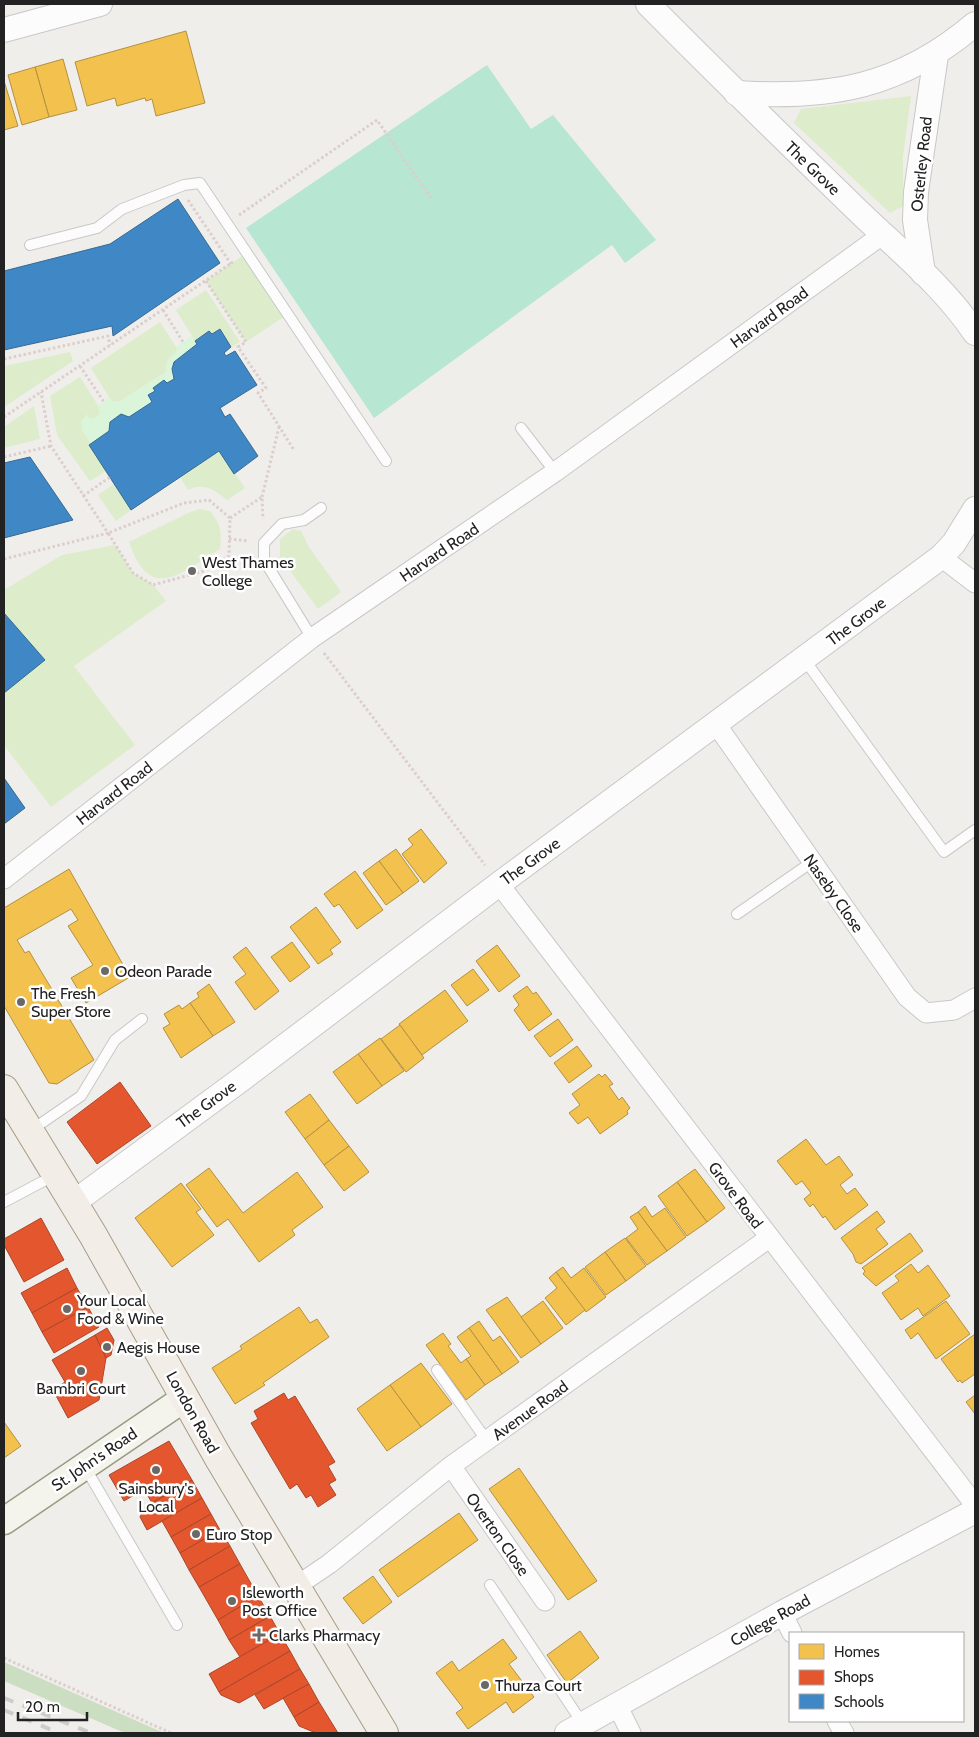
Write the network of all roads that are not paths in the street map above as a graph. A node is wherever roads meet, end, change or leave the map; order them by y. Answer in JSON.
{"nodes":[{"id":1,"x":100,"y":4,"type":"edge"},
{"id":2,"x":648,"y":4,"type":"edge"},
{"id":3,"x":975,"y":24,"type":"edge"},
{"id":4,"x":4,"y":30,"type":"edge"},
{"id":5,"x":936,"y":55,"type":"junction"},
{"id":6,"x":736,"y":93,"type":"junction"},
{"id":7,"x":882,"y":235,"type":"junction"},
{"id":8,"x":30,"y":245,"type":"dead end"},
{"id":9,"x":923,"y":273,"type":"junction"},
{"id":10,"x":975,"y":333,"type":"edge"},
{"id":11,"x":522,"y":428,"type":"dead end"},
{"id":12,"x":386,"y":461,"type":"dead end"},
{"id":13,"x":555,"y":472,"type":"junction"},
{"id":14,"x":321,"y":508,"type":"dead end"},
{"id":15,"x":975,"y":509,"type":"edge"},
{"id":16,"x":941,"y":557,"type":"junction"},
{"id":17,"x":975,"y":583,"type":"edge"},
{"id":18,"x":312,"y":638,"type":"junction"},
{"id":19,"x":804,"y":659,"type":"junction"},
{"id":20,"x":716,"y":724,"type":"junction"},
{"id":21,"x":975,"y":830,"type":"edge"},
{"id":22,"x":812,"y":862,"type":"junction"},
{"id":23,"x":4,"y":879,"type":"edge"},
{"id":24,"x":499,"y":884,"type":"junction"},
{"id":25,"x":736,"y":914,"type":"dead end"},
{"id":26,"x":975,"y":998,"type":"edge"},
{"id":27,"x":142,"y":1019,"type":"dead end"},
{"id":28,"x":4,"y":1089,"type":"edge"},
{"id":29,"x":29,"y":1131,"type":"junction"},
{"id":30,"x":56,"y":1174,"type":"junction"},
{"id":31,"x":4,"y":1202,"type":"edge"},
{"id":32,"x":74,"y":1203,"type":"junction"},
{"id":33,"x":769,"y":1238,"type":"junction"},
{"id":34,"x":437,"y":1370,"type":"dead end"},
{"id":35,"x":185,"y":1398,"type":"junction"},
{"id":36,"x":487,"y":1441,"type":"junction"},
{"id":37,"x":85,"y":1466,"type":"junction"},
{"id":38,"x":451,"y":1466,"type":"junction"},
{"id":39,"x":975,"y":1506,"type":"edge"},
{"id":40,"x":975,"y":1511,"type":"edge"},
{"id":41,"x":4,"y":1521,"type":"edge"},
{"id":42,"x":490,"y":1585,"type":"dead end"},
{"id":43,"x":295,"y":1587,"type":"junction"},
{"id":44,"x":545,"y":1601,"type":"dead end"},
{"id":45,"x":787,"y":1623,"type":"edge"},
{"id":46,"x":177,"y":1625,"type":"dead end"},
{"id":47,"x":617,"y":1706,"type":"junction"},
{"id":48,"x":838,"y":1722,"type":"edge"},
{"id":49,"x":575,"y":1729,"type":"edge"},
{"id":50,"x":382,"y":1732,"type":"edge"},
{"id":51,"x":631,"y":1733,"type":"edge"},
{"id":52,"x":844,"y":1733,"type":"edge"}],
"edges":[{"from":1,"to":4,"type":"street"},
{"from":2,"to":6,"type":"street","name":"The Grove"},
{"from":3,"to":5,"type":"street"},
{"from":5,"to":6,"type":"street"},
{"from":5,"to":9,"type":"street","name":"Osterley Road"},
{"from":6,"to":7,"type":"street","name":"The Grove"},
{"from":7,"to":9,"type":"street","name":"The Grove"},
{"from":7,"to":13,"type":"street","name":"Harvard Road"},
{"from":8,"to":12,"type":"lane"},
{"from":9,"to":10,"type":"street","name":"The Grove"},
{"from":11,"to":13,"type":"lane"},
{"from":13,"to":18,"type":"street","name":"Harvard Road"},
{"from":14,"to":18,"type":"lane"},
{"from":15,"to":16,"type":"street","name":"The Grove"},
{"from":16,"to":17,"type":"street"},
{"from":16,"to":19,"type":"street","name":"The Grove"},
{"from":18,"to":23,"type":"street","name":"Harvard Road"},
{"from":19,"to":20,"type":"street","name":"The Grove"},
{"from":19,"to":21,"type":"lane"},
{"from":20,"to":22,"type":"street","name":"Naseby Close"},
{"from":20,"to":24,"type":"street","name":"The Grove"},
{"from":22,"to":25,"type":"lane"},
{"from":22,"to":26,"type":"street","name":"Naseby Close"},
{"from":24,"to":32,"type":"street","name":"The Grove"},
{"from":24,"to":33,"type":"street","name":"Grove Road"},
{"from":27,"to":29,"type":"lane"},
{"from":28,"to":29,"type":"main road","name":"London Road"},
{"from":29,"to":30,"type":"main road","name":"London Road"},
{"from":30,"to":31,"type":"lane"},
{"from":30,"to":32,"type":"main road","name":"London Road"},
{"from":32,"to":35,"type":"main road","name":"London Road"},
{"from":33,"to":36,"type":"street","name":"Avenue Road"},
{"from":33,"to":39,"type":"street","name":"Grove Road"},
{"from":34,"to":36,"type":"lane"},
{"from":35,"to":37,"type":"main road","name":"St. John's Road"},
{"from":35,"to":43,"type":"main road","name":"London Road"},
{"from":36,"to":38,"type":"street","name":"Avenue Road"},
{"from":37,"to":41,"type":"main road","name":"St. John's Road"},
{"from":37,"to":46,"type":"lane"},
{"from":38,"to":43,"type":"street","name":"Avenue Road"},
{"from":38,"to":44,"type":"street","name":"Overton Close"},
{"from":40,"to":45,"type":"street","name":"College Road"},
{"from":42,"to":49,"type":"lane"},
{"from":43,"to":50,"type":"main road","name":"London Road"},
{"from":45,"to":47,"type":"street","name":"College Road"},
{"from":47,"to":49,"type":"street","name":"College Road"},
{"from":47,"to":51,"type":"street"},
{"from":48,"to":52,"type":"street"}]}
